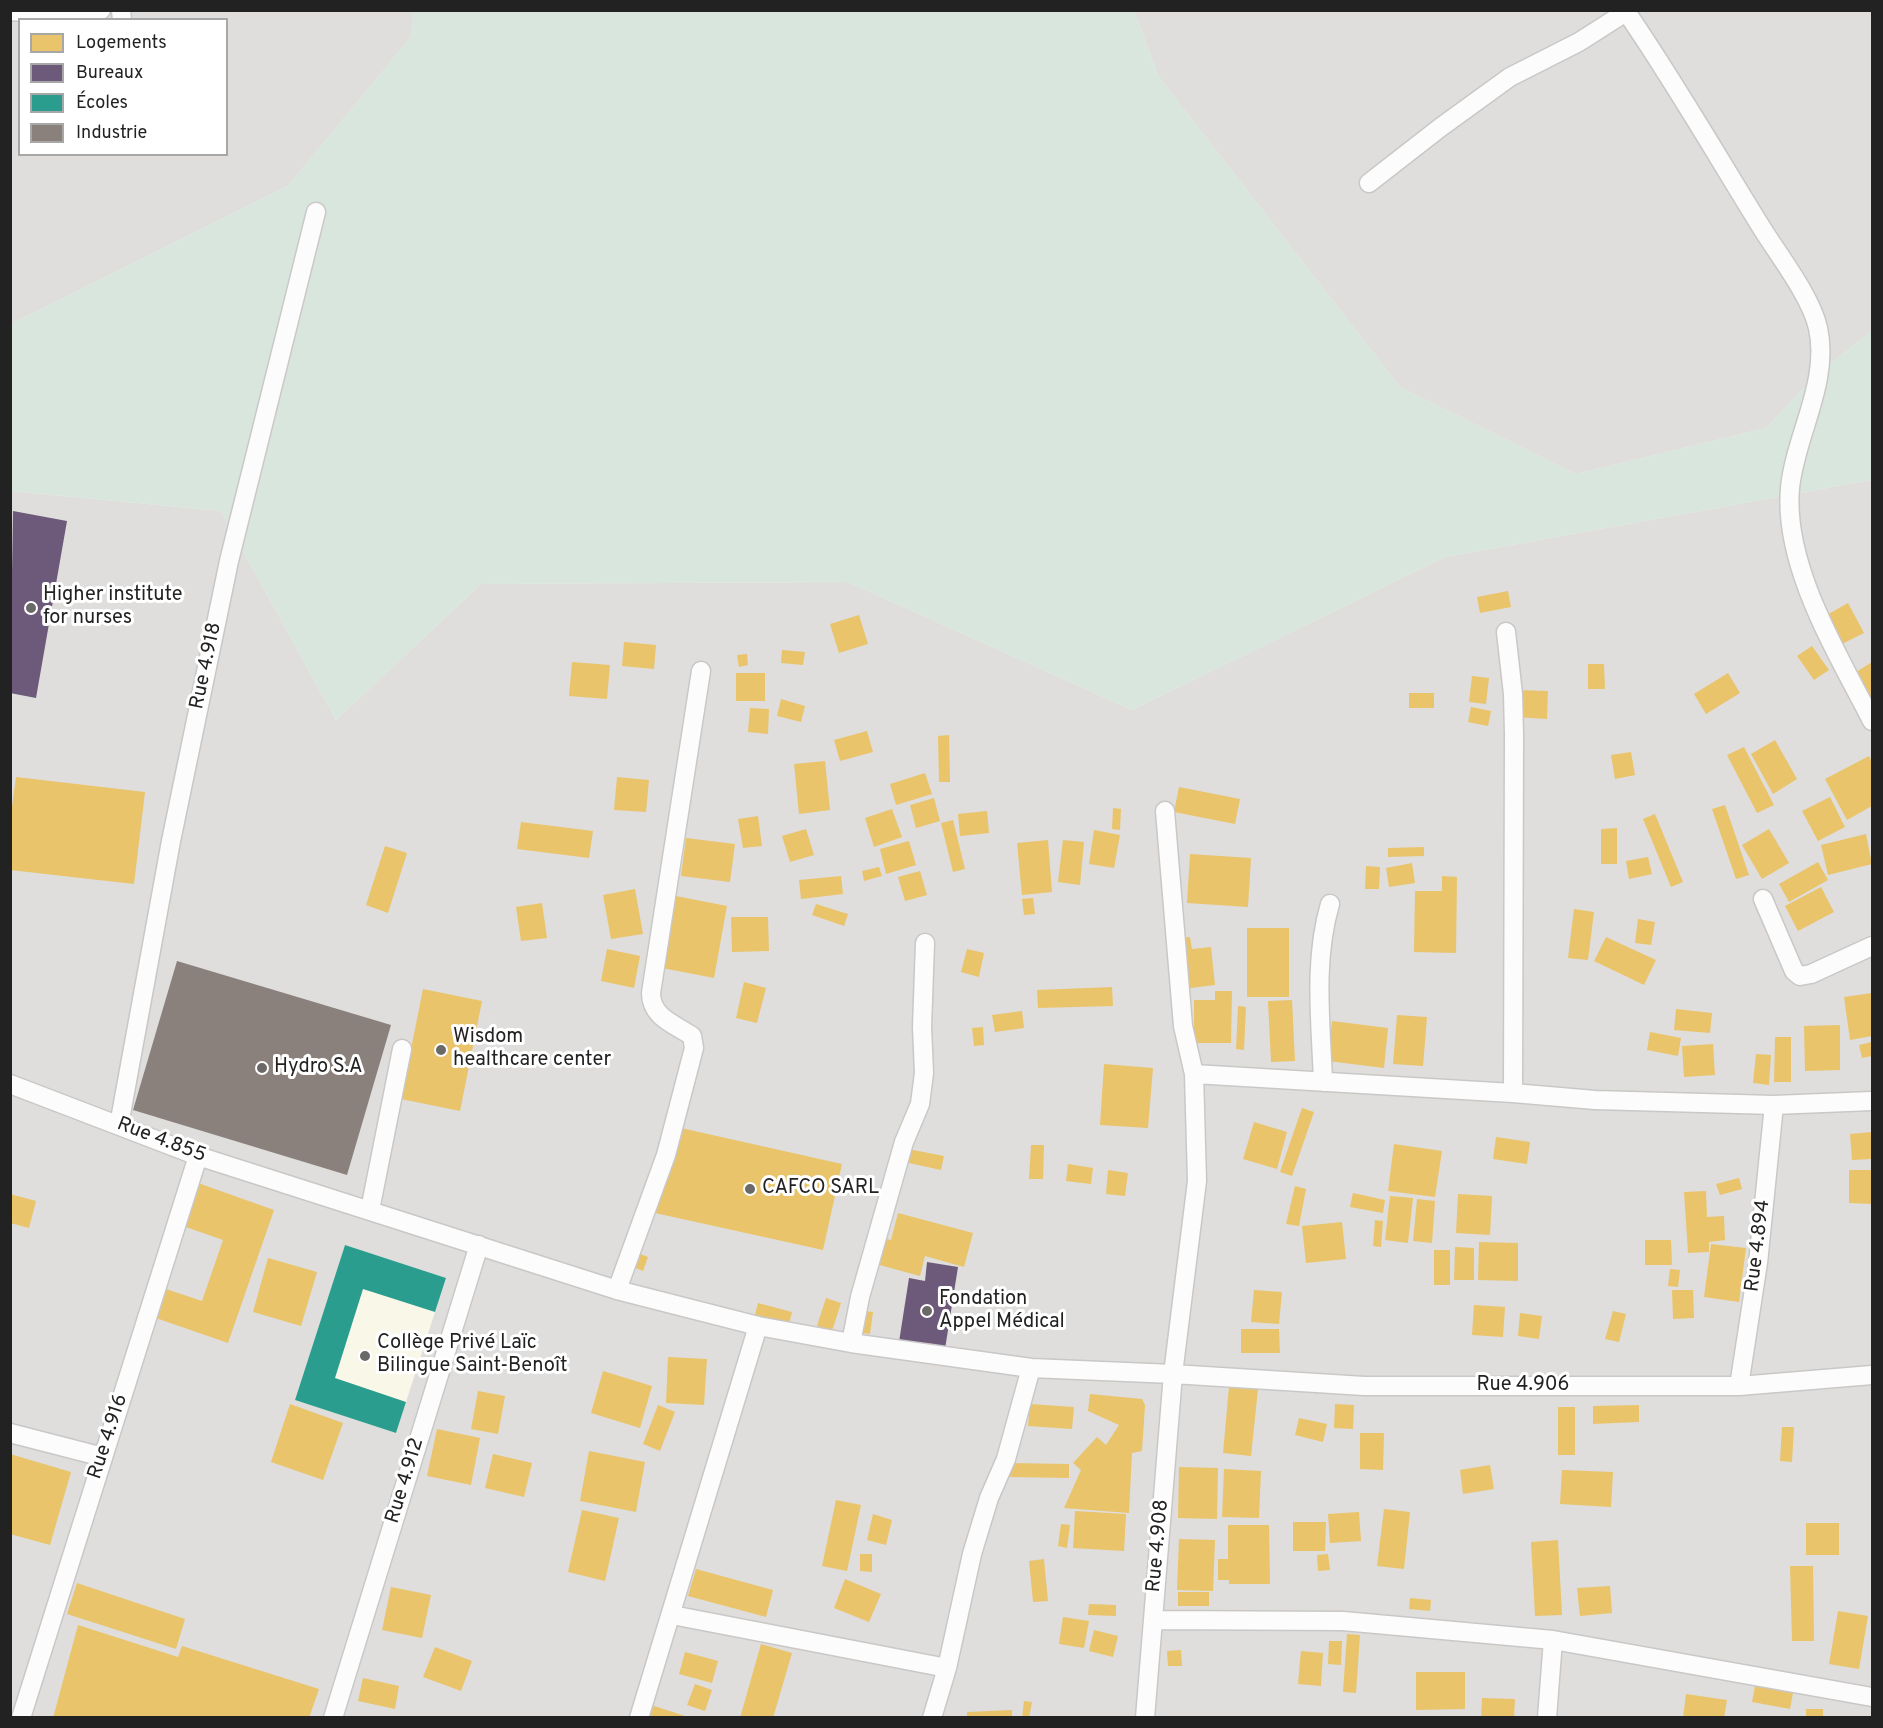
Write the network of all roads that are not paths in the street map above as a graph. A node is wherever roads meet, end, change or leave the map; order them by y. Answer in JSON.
{"nodes":[{"id":1,"x":101,"y":10,"type":"edge"},
{"id":2,"x":10,"y":11,"type":"edge"},
{"id":3,"x":1625,"y":11,"type":"edge"},
{"id":4,"x":1369,"y":183,"type":"dead end"},
{"id":5,"x":316,"y":212,"type":"dead end"},
{"id":6,"x":1506,"y":632,"type":"dead end"},
{"id":7,"x":701,"y":671,"type":"dead end"},
{"id":8,"x":1872,"y":721,"type":"edge"},
{"id":9,"x":1165,"y":811,"type":"dead end"},
{"id":10,"x":1763,"y":899,"type":"dead end"},
{"id":11,"x":1330,"y":904,"type":"dead end"},
{"id":12,"x":925,"y":943,"type":"dead end"},
{"id":13,"x":1872,"y":946,"type":"edge"},
{"id":14,"x":402,"y":1049,"type":"dead end"},
{"id":15,"x":1194,"y":1074,"type":"junction"},
{"id":16,"x":1323,"y":1082,"type":"junction"},
{"id":17,"x":10,"y":1084,"type":"edge"},
{"id":18,"x":1513,"y":1093,"type":"junction"},
{"id":19,"x":1872,"y":1101,"type":"edge"},
{"id":20,"x":1774,"y":1105,"type":"junction"},
{"id":21,"x":119,"y":1125,"type":"junction"},
{"id":22,"x":198,"y":1156,"type":"junction"},
{"id":23,"x":370,"y":1210,"type":"junction"},
{"id":24,"x":479,"y":1245,"type":"junction"},
{"id":25,"x":617,"y":1290,"type":"junction"},
{"id":26,"x":758,"y":1326,"type":"junction"},
{"id":27,"x":851,"y":1343,"type":"junction"},
{"id":28,"x":1031,"y":1368,"type":"junction"},
{"id":29,"x":1173,"y":1374,"type":"junction"},
{"id":30,"x":1872,"y":1375,"type":"edge"},
{"id":31,"x":1739,"y":1386,"type":"junction"},
{"id":32,"x":10,"y":1433,"type":"edge"},
{"id":33,"x":103,"y":1457,"type":"junction"},
{"id":34,"x":672,"y":1616,"type":"junction"},
{"id":35,"x":1153,"y":1620,"type":"junction"},
{"id":36,"x":1553,"y":1640,"type":"junction"},
{"id":37,"x":947,"y":1668,"type":"junction"},
{"id":38,"x":1872,"y":1697,"type":"edge"},
{"id":39,"x":21,"y":1718,"type":"edge"},
{"id":40,"x":333,"y":1718,"type":"edge"},
{"id":41,"x":639,"y":1718,"type":"edge"},
{"id":42,"x":932,"y":1718,"type":"edge"},
{"id":43,"x":1146,"y":1718,"type":"edge"},
{"id":44,"x":1547,"y":1718,"type":"edge"}],
"edges":[{"from":1,"to":2,"type":"street"},
{"from":3,"to":4,"type":"street"},
{"from":3,"to":8,"type":"street"},
{"from":5,"to":21,"type":"street","name":"Rue 4.918"},
{"from":6,"to":18,"type":"street"},
{"from":7,"to":25,"type":"street"},
{"from":9,"to":15,"type":"street","name":"Rue 4.908"},
{"from":10,"to":13,"type":"street"},
{"from":11,"to":16,"type":"street"},
{"from":12,"to":27,"type":"street"},
{"from":14,"to":23,"type":"street"},
{"from":15,"to":16,"type":"street"},
{"from":15,"to":29,"type":"street","name":"Rue 4.908"},
{"from":16,"to":18,"type":"street"},
{"from":17,"to":21,"type":"street","name":"Rue 4.855"},
{"from":18,"to":20,"type":"street"},
{"from":19,"to":20,"type":"street"},
{"from":20,"to":31,"type":"street","name":"Rue 4.894"},
{"from":21,"to":22,"type":"street","name":"Rue 4.855"},
{"from":22,"to":23,"type":"street","name":"Rue 4.855"},
{"from":22,"to":33,"type":"street","name":"Rue 4.916"},
{"from":23,"to":24,"type":"street","name":"Rue 4.855"},
{"from":24,"to":25,"type":"street","name":"Rue 4.855"},
{"from":24,"to":40,"type":"street","name":"Rue 4.912"},
{"from":25,"to":26,"type":"street","name":"Rue 4.855"},
{"from":26,"to":27,"type":"street","name":"Rue 4.906"},
{"from":26,"to":34,"type":"street"},
{"from":27,"to":28,"type":"street","name":"Rue 4.906"},
{"from":28,"to":29,"type":"street","name":"Rue 4.906"},
{"from":28,"to":37,"type":"street"},
{"from":29,"to":31,"type":"street","name":"Rue 4.906"},
{"from":29,"to":35,"type":"street","name":"Rue 4.908"},
{"from":30,"to":31,"type":"street","name":"Rue 4.906"},
{"from":32,"to":33,"type":"street"},
{"from":33,"to":39,"type":"street","name":"Rue 4.916"},
{"from":34,"to":37,"type":"street"},
{"from":34,"to":41,"type":"street"},
{"from":35,"to":36,"type":"street"},
{"from":35,"to":43,"type":"street","name":"Rue 4.908"},
{"from":36,"to":38,"type":"street"},
{"from":36,"to":44,"type":"street"},
{"from":37,"to":42,"type":"street"}]}
